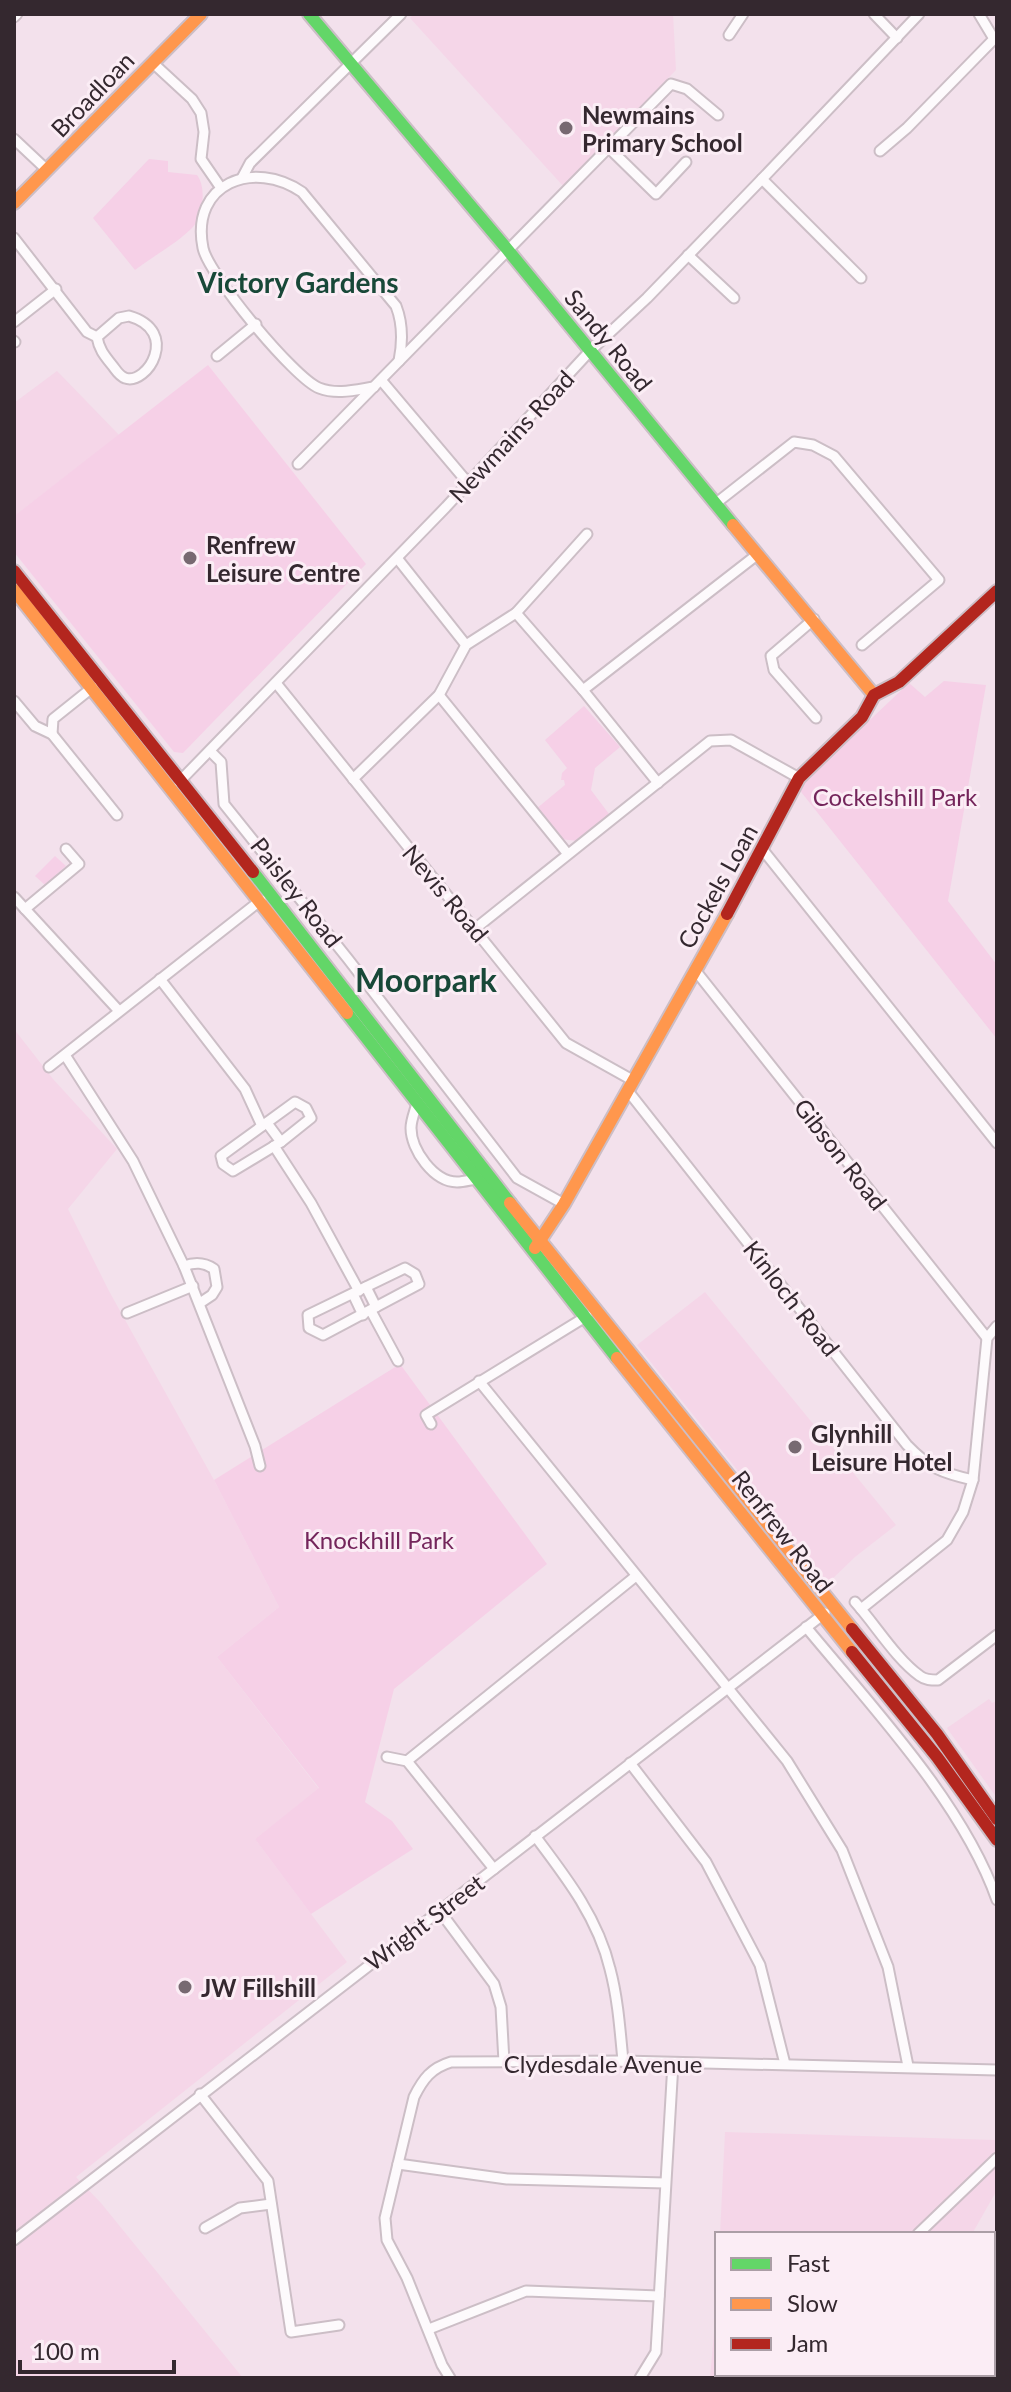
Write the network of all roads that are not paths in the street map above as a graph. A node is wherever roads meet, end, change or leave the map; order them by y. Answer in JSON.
{"nodes":[{"id":1,"x":201,"y":14,"type":"edge"},
{"id":2,"x":309,"y":14,"type":"edge"},
{"id":3,"x":401,"y":14,"type":"edge"},
{"id":4,"x":743,"y":14,"type":"edge"},
{"id":5,"x":874,"y":14,"type":"edge"},
{"id":6,"x":919,"y":14,"type":"edge"},
{"id":7,"x":979,"y":14,"type":"edge"},
{"id":8,"x":729,"y":35,"type":"dead end"},
{"id":9,"x":897,"y":38,"type":"junction"},
{"id":10,"x":153,"y":63,"type":"junction"},
{"id":11,"x":351,"y":63,"type":"junction"},
{"id":12,"x":718,"y":115,"type":"dead end"},
{"id":13,"x":14,"y":139,"type":"edge"},
{"id":14,"x":610,"y":149,"type":"junction"},
{"id":15,"x":880,"y":151,"type":"dead end"},
{"id":16,"x":686,"y":162,"type":"dead end"},
{"id":17,"x":47,"y":170,"type":"junction"},
{"id":18,"x":242,"y":178,"type":"junction"},
{"id":19,"x":762,"y":179,"type":"junction"},
{"id":20,"x":221,"y":188,"type":"junction"},
{"id":21,"x":14,"y":203,"type":"edge"},
{"id":22,"x":14,"y":238,"type":"edge"},
{"id":23,"x":507,"y":249,"type":"junction"},
{"id":24,"x":688,"y":255,"type":"junction"},
{"id":25,"x":861,"y":278,"type":"dead end"},
{"id":26,"x":56,"y":289,"type":"junction"},
{"id":27,"x":734,"y":298,"type":"dead end"},
{"id":28,"x":14,"y":322,"type":"edge"},
{"id":29,"x":256,"y":324,"type":"junction"},
{"id":30,"x":97,"y":337,"type":"junction"},
{"id":31,"x":589,"y":352,"type":"junction"},
{"id":32,"x":217,"y":356,"type":"dead end"},
{"id":33,"x":399,"y":361,"type":"junction"},
{"id":34,"x":377,"y":384,"type":"junction"},
{"id":35,"x":298,"y":464,"type":"dead end"},
{"id":36,"x":468,"y":483,"type":"junction"},
{"id":37,"x":715,"y":504,"type":"junction"},
{"id":38,"x":587,"y":534,"type":"dead end"},
{"id":39,"x":758,"y":554,"type":"junction"},
{"id":40,"x":397,"y":558,"type":"junction"},
{"id":41,"x":15,"y":572,"type":"edge"},
{"id":42,"x":14,"y":590,"type":"edge"},
{"id":43,"x":997,"y":591,"type":"edge"},
{"id":44,"x":516,"y":613,"type":"junction"},
{"id":45,"x":814,"y":619,"type":"junction"},
{"id":46,"x":466,"y":645,"type":"junction"},
{"id":47,"x":862,"y":645,"type":"dead end"},
{"id":48,"x":276,"y":683,"type":"junction"},
{"id":49,"x":93,"y":687,"type":"junction"},
{"id":50,"x":583,"y":690,"type":"junction"},
{"id":51,"x":439,"y":695,"type":"junction"},
{"id":52,"x":874,"y":695,"type":"junction"},
{"id":53,"x":14,"y":701,"type":"edge"},
{"id":54,"x":816,"y":718,"type":"dead end"},
{"id":55,"x":52,"y":734,"type":"junction"},
{"id":56,"x":210,"y":751,"type":"junction"},
{"id":57,"x":799,"y":778,"type":"junction"},
{"id":58,"x":353,"y":779,"type":"junction"},
{"id":59,"x":181,"y":780,"type":"junction"},
{"id":60,"x":658,"y":783,"type":"junction"},
{"id":61,"x":170,"y":790,"type":"junction"},
{"id":62,"x":117,"y":815,"type":"dead end"},
{"id":63,"x":66,"y":849,"type":"dead end"},
{"id":64,"x":763,"y":850,"type":"junction"},
{"id":65,"x":567,"y":853,"type":"junction"},
{"id":66,"x":270,"y":893,"type":"junction"},
{"id":67,"x":14,"y":897,"type":"edge"},
{"id":68,"x":259,"y":902,"type":"junction"},
{"id":69,"x":25,"y":909,"type":"junction"},
{"id":70,"x":476,"y":928,"type":"junction"},
{"id":71,"x":695,"y":970,"type":"junction"},
{"id":72,"x":160,"y":979,"type":"junction"},
{"id":73,"x":119,"y":1011,"type":"junction"},
{"id":74,"x":65,"y":1055,"type":"junction"},
{"id":75,"x":49,"y":1067,"type":"dead end"},
{"id":76,"x":631,"y":1086,"type":"junction"},
{"id":77,"x":417,"y":1103,"type":"junction"},
{"id":78,"x":262,"y":1127,"type":"junction"},
{"id":79,"x":997,"y":1143,"type":"edge"},
{"id":80,"x":274,"y":1145,"type":"junction"},
{"id":81,"x":476,"y":1179,"type":"junction"},
{"id":82,"x":564,"y":1204,"type":"junction"},
{"id":83,"x":537,"y":1246,"type":"junction"},
{"id":84,"x":184,"y":1266,"type":"junction"},
{"id":85,"x":193,"y":1286,"type":"junction"},
{"id":86,"x":359,"y":1291,"type":"junction"},
{"id":87,"x":200,"y":1303,"type":"junction"},
{"id":88,"x":370,"y":1311,"type":"junction"},
{"id":89,"x":127,"y":1313,"type":"dead end"},
{"id":90,"x":591,"y":1314,"type":"junction"},
{"id":91,"x":997,"y":1326,"type":"edge"},
{"id":92,"x":987,"y":1338,"type":"junction"},
{"id":93,"x":398,"y":1361,"type":"dead end"},
{"id":94,"x":983,"y":1375,"type":"junction"},
{"id":95,"x":997,"y":1376,"type":"edge"},
{"id":96,"x":479,"y":1381,"type":"junction"},
{"id":97,"x":431,"y":1424,"type":"dead end"},
{"id":98,"x":260,"y":1466,"type":"dead end"},
{"id":99,"x":973,"y":1480,"type":"junction"},
{"id":100,"x":636,"y":1576,"type":"junction"},
{"id":101,"x":834,"y":1606,"type":"junction"},
{"id":102,"x":822,"y":1615,"type":"junction"},
{"id":103,"x":806,"y":1627,"type":"junction"},
{"id":104,"x":997,"y":1635,"type":"edge"},
{"id":105,"x":727,"y":1688,"type":"junction"},
{"id":106,"x":387,"y":1757,"type":"dead end"},
{"id":107,"x":407,"y":1761,"type":"junction"},
{"id":108,"x":630,"y":1763,"type":"junction"},
{"id":109,"x":997,"y":1819,"type":"edge"},
{"id":110,"x":535,"y":1836,"type":"junction"},
{"id":111,"x":997,"y":1840,"type":"edge"},
{"id":112,"x":494,"y":1869,"type":"junction"},
{"id":113,"x":997,"y":1900,"type":"edge"},
{"id":114,"x":439,"y":1910,"type":"junction"},
{"id":115,"x":623,"y":2061,"type":"junction"},
{"id":116,"x":504,"y":2062,"type":"junction"},
{"id":117,"x":673,"y":2063,"type":"junction"},
{"id":118,"x":785,"y":2064,"type":"junction"},
{"id":119,"x":908,"y":2066,"type":"junction"},
{"id":120,"x":997,"y":2070,"type":"edge"},
{"id":121,"x":200,"y":2094,"type":"junction"},
{"id":122,"x":997,"y":2158,"type":"edge"},
{"id":123,"x":398,"y":2164,"type":"junction"},
{"id":124,"x":665,"y":2183,"type":"junction"},
{"id":125,"x":271,"y":2204,"type":"junction"},
{"id":126,"x":205,"y":2228,"type":"dead end"},
{"id":127,"x":920,"y":2232,"type":"edge"},
{"id":128,"x":14,"y":2240,"type":"edge"},
{"id":129,"x":659,"y":2296,"type":"junction"},
{"id":130,"x":339,"y":2325,"type":"dead end"},
{"id":131,"x":429,"y":2329,"type":"junction"},
{"id":132,"x":450,"y":2378,"type":"edge"},
{"id":133,"x":640,"y":2378,"type":"edge"}],
"edges":[{"from":1,"to":10,"type":"main road","name":"Broadloan"},
{"from":2,"to":11,"type":"main road","name":"Sandy Road"},
{"from":3,"to":11,"type":"street"},
{"from":4,"to":8,"type":"street"},
{"from":5,"to":9,"type":"street"},
{"from":6,"to":9,"type":"street","name":"Newmains Road"},
{"from":7,"to":15,"type":"street"},
{"from":9,"to":19,"type":"street","name":"Newmains Road"},
{"from":10,"to":17,"type":"main road","name":"Broadloan"},
{"from":10,"to":20,"type":"street"},
{"from":11,"to":18,"type":"street"},
{"from":11,"to":23,"type":"main road","name":"Sandy Road"},
{"from":12,"to":14,"type":"street"},
{"from":13,"to":17,"type":"street"},
{"from":14,"to":16,"type":"street"},
{"from":14,"to":23,"type":"street"},
{"from":17,"to":21,"type":"main road","name":"Broadloan"},
{"from":18,"to":20,"type":"street"},
{"from":18,"to":33,"type":"street"},
{"from":19,"to":24,"type":"street","name":"Newmains Road"},
{"from":19,"to":25,"type":"street"},
{"from":20,"to":29,"type":"street"},
{"from":22,"to":26,"type":"street"},
{"from":23,"to":31,"type":"main road","name":"Sandy Road"},
{"from":23,"to":33,"type":"street"},
{"from":24,"to":27,"type":"street"},
{"from":24,"to":31,"type":"street","name":"Newmains Road"},
{"from":26,"to":28,"type":"street"},
{"from":26,"to":30,"type":"street"},
{"from":29,"to":32,"type":"street"},
{"from":29,"to":34,"type":"street"},
{"from":30,"to":30,"type":"street"},
{"from":31,"to":36,"type":"street","name":"Newmains Road"},
{"from":31,"to":37,"type":"main road","name":"Sandy Road"},
{"from":33,"to":34,"type":"street"},
{"from":34,"to":35,"type":"street"},
{"from":34,"to":36,"type":"street"},
{"from":36,"to":40,"type":"street","name":"Newmains Road"},
{"from":37,"to":39,"type":"main road","name":"Sandy Road"},
{"from":37,"to":47,"type":"street"},
{"from":38,"to":44,"type":"street"},
{"from":39,"to":45,"type":"main road","name":"Sandy Road"},
{"from":39,"to":50,"type":"street"},
{"from":40,"to":46,"type":"street"},
{"from":40,"to":48,"type":"street","name":"Newmains Road"},
{"from":41,"to":42,"type":"street"},
{"from":41,"to":59,"type":"main road","name":"Paisley Road"},
{"from":42,"to":49,"type":"main road","name":"Paisley Road"},
{"from":43,"to":52,"type":"main road","name":"Cockels Loan"},
{"from":44,"to":46,"type":"street"},
{"from":44,"to":50,"type":"street"},
{"from":45,"to":52,"type":"main road","name":"Sandy Road"},
{"from":45,"to":54,"type":"street"},
{"from":46,"to":51,"type":"street"},
{"from":48,"to":56,"type":"street","name":"Newmains Road"},
{"from":48,"to":58,"type":"street","name":"Nevis Road"},
{"from":49,"to":55,"type":"street"},
{"from":49,"to":61,"type":"main road","name":"Paisley Road"},
{"from":50,"to":60,"type":"street"},
{"from":51,"to":58,"type":"street"},
{"from":51,"to":65,"type":"street"},
{"from":52,"to":57,"type":"main road","name":"Cockels Loan"},
{"from":53,"to":55,"type":"street"},
{"from":55,"to":62,"type":"street"},
{"from":56,"to":59,"type":"street","name":"Newmains Road"},
{"from":56,"to":82,"type":"street","name":"Paisley Road"},
{"from":57,"to":60,"type":"street"},
{"from":57,"to":64,"type":"main road","name":"Cockels Loan"},
{"from":58,"to":70,"type":"street","name":"Nevis Road"},
{"from":59,"to":61,"type":"street","name":"Newmains Road"},
{"from":59,"to":66,"type":"main road","name":"Paisley Road"},
{"from":60,"to":65,"type":"street"},
{"from":61,"to":68,"type":"main road","name":"Paisley Road"},
{"from":63,"to":69,"type":"street"},
{"from":64,"to":71,"type":"main road","name":"Cockels Loan"},
{"from":64,"to":79,"type":"street"},
{"from":65,"to":70,"type":"street"},
{"from":66,"to":68,"type":"street"},
{"from":66,"to":83,"type":"main road","name":"Paisley Road"},
{"from":67,"to":69,"type":"street"},
{"from":68,"to":72,"type":"street"},
{"from":68,"to":77,"type":"main road","name":"Paisley Road"},
{"from":69,"to":73,"type":"street"},
{"from":70,"to":76,"type":"street","name":"Nevis Road"},
{"from":71,"to":76,"type":"main road","name":"Cockels Loan"},
{"from":71,"to":92,"type":"street","name":"Gibson Road"},
{"from":72,"to":73,"type":"street"},
{"from":72,"to":78,"type":"street"},
{"from":73,"to":74,"type":"street"},
{"from":74,"to":75,"type":"street"},
{"from":74,"to":84,"type":"street"},
{"from":76,"to":82,"type":"main road","name":"Cockels Loan"},
{"from":76,"to":99,"type":"street","name":"Kinloch Road"},
{"from":77,"to":81,"type":"main road","name":"Paisley Road"},
{"from":77,"to":81,"type":"street"},
{"from":78,"to":80,"type":"street"},
{"from":78,"to":80,"type":"street"},
{"from":78,"to":80,"type":"street"},
{"from":78,"to":80,"type":"street"},
{"from":80,"to":86,"type":"street"},
{"from":81,"to":83,"type":"main road","name":"Paisley Road"},
{"from":82,"to":83,"type":"main road","name":"Cockels Loan"},
{"from":83,"to":90,"type":"main road","name":"Renfrew Road"},
{"from":84,"to":85,"type":"street"},
{"from":84,"to":87,"type":"street"},
{"from":85,"to":87,"type":"street"},
{"from":85,"to":89,"type":"street"},
{"from":86,"to":88,"type":"street"},
{"from":86,"to":88,"type":"street"},
{"from":86,"to":88,"type":"street"},
{"from":86,"to":88,"type":"street"},
{"from":87,"to":98,"type":"street"},
{"from":88,"to":93,"type":"street"},
{"from":90,"to":96,"type":"street"},
{"from":90,"to":101,"type":"main road","name":"Renfrew Road"},
{"from":90,"to":102,"type":"main road","name":"Renfrew Road"},
{"from":91,"to":92,"type":"street"},
{"from":92,"to":94,"type":"street"},
{"from":94,"to":95,"type":"street"},
{"from":94,"to":99,"type":"street"},
{"from":96,"to":97,"type":"street"},
{"from":96,"to":100,"type":"street"},
{"from":99,"to":104,"type":"street"},
{"from":100,"to":105,"type":"street"},
{"from":100,"to":107,"type":"street"},
{"from":101,"to":102,"type":"street","name":"Wright Street"},
{"from":101,"to":109,"type":"main road","name":"Renfrew Road"},
{"from":102,"to":103,"type":"street","name":"Wright Street"},
{"from":102,"to":111,"type":"main road","name":"Renfrew Road"},
{"from":103,"to":105,"type":"street","name":"Wright Street"},
{"from":103,"to":113,"type":"street","name":"Renfrew Road"},
{"from":105,"to":108,"type":"street","name":"Wright Street"},
{"from":105,"to":119,"type":"street"},
{"from":106,"to":107,"type":"street"},
{"from":107,"to":112,"type":"street"},
{"from":108,"to":110,"type":"street","name":"Wright Street"},
{"from":108,"to":118,"type":"street"},
{"from":110,"to":112,"type":"street","name":"Wright Street"},
{"from":110,"to":115,"type":"street"},
{"from":112,"to":114,"type":"street","name":"Wright Street"},
{"from":114,"to":116,"type":"street"},
{"from":114,"to":121,"type":"street","name":"Wright Street"},
{"from":115,"to":116,"type":"street","name":"Clydesdale Avenue"},
{"from":115,"to":117,"type":"street","name":"Clydesdale Avenue"},
{"from":116,"to":123,"type":"street","name":"Clydesdale Avenue"},
{"from":117,"to":118,"type":"street","name":"Clydesdale Avenue"},
{"from":117,"to":124,"type":"street"},
{"from":118,"to":119,"type":"street","name":"Clydesdale Avenue"},
{"from":119,"to":120,"type":"street","name":"Clydesdale Avenue"},
{"from":121,"to":125,"type":"street"},
{"from":121,"to":128,"type":"street","name":"Wright Street"},
{"from":122,"to":127,"type":"street"},
{"from":123,"to":124,"type":"street"},
{"from":123,"to":131,"type":"street","name":"Clydesdale Avenue"},
{"from":124,"to":129,"type":"street"},
{"from":125,"to":126,"type":"street"},
{"from":125,"to":130,"type":"street"},
{"from":129,"to":131,"type":"street"},
{"from":129,"to":133,"type":"street"},
{"from":131,"to":132,"type":"street","name":"Clydesdale Avenue"}]}
